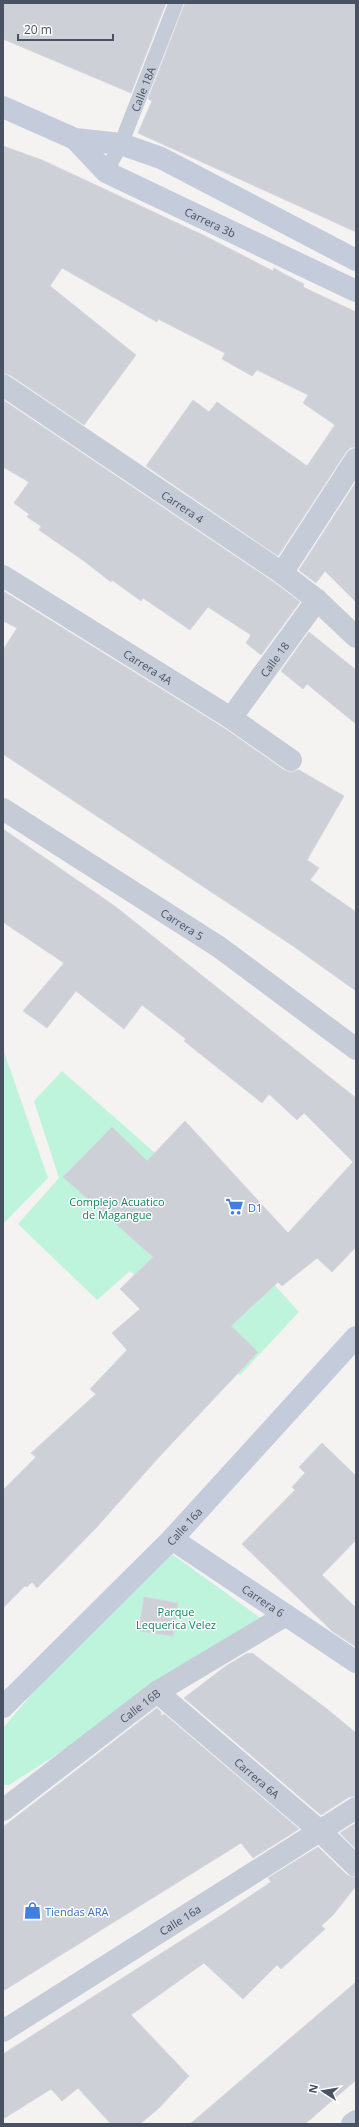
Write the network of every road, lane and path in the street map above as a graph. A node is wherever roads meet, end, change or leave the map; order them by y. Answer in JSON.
{"nodes":[{"id":1,"x":176,"y":3,"type":"edge"},
{"id":2,"x":3,"y":107,"type":"edge"},
{"id":3,"x":75,"y":139,"type":"junction"},
{"id":4,"x":121,"y":144,"type":"junction"},
{"id":5,"x":106,"y":172,"type":"junction"},
{"id":6,"x":356,"y":260,"type":"edge"},
{"id":7,"x":356,"y":291,"type":"edge"},
{"id":8,"x":3,"y":385,"type":"edge"},
{"id":9,"x":356,"y":460,"type":"edge"},
{"id":10,"x":282,"y":573,"type":"junction"},
{"id":11,"x":3,"y":576,"type":"edge"},
{"id":12,"x":317,"y":600,"type":"junction"},
{"id":13,"x":356,"y":637,"type":"edge"},
{"id":14,"x":231,"y":718,"type":"junction"},
{"id":15,"x":291,"y":760,"type":"dead end"},
{"id":16,"x":3,"y":809,"type":"edge"},
{"id":17,"x":356,"y":1049,"type":"edge"},
{"id":18,"x":356,"y":1337,"type":"edge"},
{"id":19,"x":172,"y":1539,"type":"junction"},
{"id":20,"x":286,"y":1615,"type":"junction"},
{"id":21,"x":356,"y":1662,"type":"edge"},
{"id":22,"x":156,"y":1692,"type":"junction"},
{"id":23,"x":3,"y":1707,"type":"edge"},
{"id":24,"x":356,"y":1808,"type":"edge"},
{"id":25,"x":3,"y":1810,"type":"edge"},
{"id":26,"x":320,"y":1831,"type":"junction"},
{"id":27,"x":356,"y":1866,"type":"edge"},
{"id":28,"x":3,"y":2031,"type":"edge"},
{"id":29,"x":356,"y":2121,"type":"edge"},
{"id":30,"x":352,"y":2124,"type":"edge"}],
"edges":[{"from":1,"to":4,"type":"lane","name":"Calle 18A"},
{"from":2,"to":3,"type":"main road","name":"Carrera 3b"},
{"from":3,"to":4,"type":"main road","name":"Carrera 3b"},
{"from":3,"to":5,"type":"main road","name":"Carrera 3b"},
{"from":4,"to":5,"type":"lane","name":"Calle 18A"},
{"from":4,"to":6,"type":"main road","name":"Carrera 3b"},
{"from":5,"to":7,"type":"main road","name":"Carrera 3b"},
{"from":8,"to":10,"type":"street","name":"Carrera 4"},
{"from":9,"to":10,"type":"street"},
{"from":10,"to":12,"type":"street","name":"Carrera 4"},
{"from":11,"to":14,"type":"street","name":"Carrera 4A"},
{"from":12,"to":13,"type":"street","name":"Carrera 4"},
{"from":12,"to":14,"type":"street","name":"Calle 18"},
{"from":14,"to":15,"type":"street","name":"Carrera 4A"},
{"from":16,"to":17,"type":"street","name":"Carrera 5"},
{"from":18,"to":19,"type":"main road","name":"Calle 16a"},
{"from":19,"to":20,"type":"main road","name":"Carrera 6"},
{"from":19,"to":23,"type":"main road","name":"Calle 16a"},
{"from":20,"to":21,"type":"main road","name":"Carrera 6"},
{"from":20,"to":22,"type":"street","name":"Calle 16B"},
{"from":22,"to":25,"type":"street","name":"Calle 16B"},
{"from":22,"to":26,"type":"street","name":"Carrera 6A"},
{"from":24,"to":26,"type":"street","name":"Calle 16a"},
{"from":26,"to":27,"type":"street","name":"Carrera 6A"},
{"from":26,"to":28,"type":"street","name":"Calle 16a"},
{"from":29,"to":30,"type":"street"}]}
